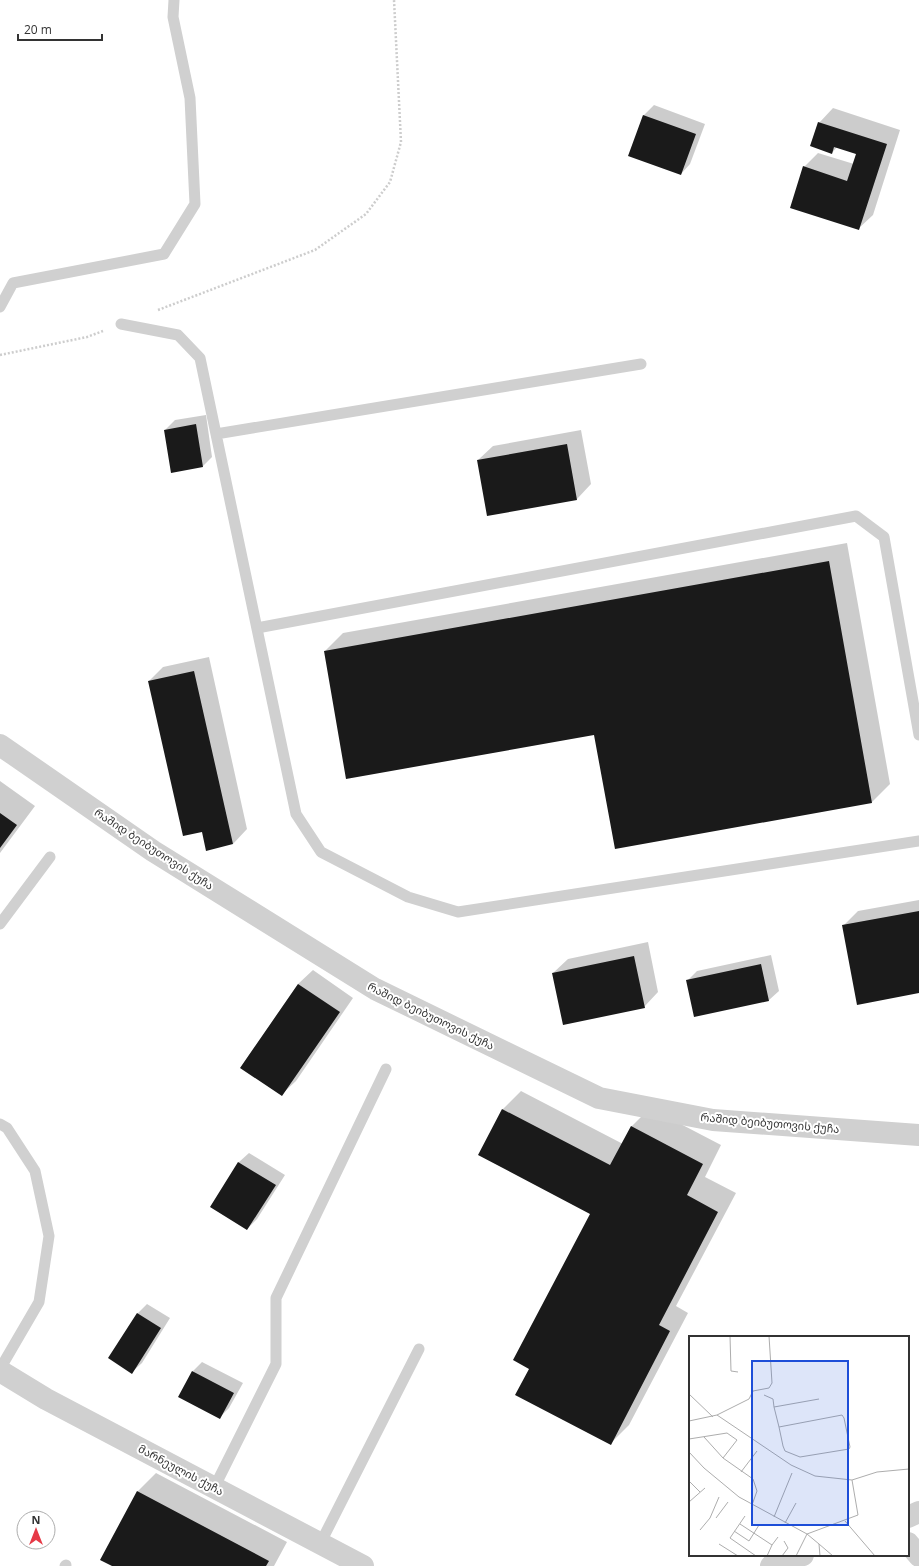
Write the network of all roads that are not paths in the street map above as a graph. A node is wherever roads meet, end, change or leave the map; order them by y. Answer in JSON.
{"nodes":[{"id":1,"x":174,"y":0,"type":"edge"},
{"id":2,"x":0,"y":307,"type":"edge"},
{"id":3,"x":120,"y":324,"type":"road end"},
{"id":4,"x":641,"y":364,"type":"dead end"},
{"id":5,"x":216,"y":434,"type":"junction"},
{"id":6,"x":257,"y":628,"type":"junction"},
{"id":7,"x":919,"y":735,"type":"edge"},
{"id":8,"x":0,"y":745,"type":"edge"},
{"id":9,"x":919,"y":842,"type":"edge"},
{"id":10,"x":50,"y":857,"type":"dead end"},
{"id":11,"x":0,"y":924,"type":"edge"},
{"id":12,"x":386,"y":1069,"type":"dead end"},
{"id":13,"x":0,"y":1124,"type":"edge"},
{"id":14,"x":919,"y":1135,"type":"edge"},
{"id":15,"x":419,"y":1349,"type":"dead end"},
{"id":16,"x":0,"y":1370,"type":"edge"},
{"id":17,"x":214,"y":1488,"type":"junction"},
{"id":18,"x":919,"y":1512,"type":"edge"},
{"id":19,"x":909,"y":1516,"type":"edge"},
{"id":20,"x":320,"y":1544,"type":"junction"},
{"id":21,"x":909,"y":1544,"type":"edge"},
{"id":22,"x":800,"y":1556,"type":"edge"},
{"id":23,"x":919,"y":1556,"type":"edge"},
{"id":24,"x":363,"y":1566,"type":"edge"},
{"id":25,"x":771,"y":1566,"type":"edge"}],
"edges":[{"from":1,"to":2,"type":"lane"},
{"from":3,"to":5,"type":"lane"},
{"from":4,"to":5,"type":"lane"},
{"from":5,"to":6,"type":"lane"},
{"from":6,"to":7,"type":"lane"},
{"from":6,"to":9,"type":"lane"},
{"from":8,"to":14,"type":"street","name":"რაშიდ ბეიბუთოვის ქუჩა"},
{"from":10,"to":11,"type":"lane"},
{"from":12,"to":17,"type":"lane"},
{"from":13,"to":16,"type":"lane"},
{"from":15,"to":20,"type":"lane"},
{"from":16,"to":17,"type":"street","name":"მარნეულის ქუჩა"},
{"from":17,"to":20,"type":"street","name":"მარნეულის ქუჩა"},
{"from":18,"to":19,"type":"street"},
{"from":20,"to":24,"type":"street","name":"მარნეულის ქუჩა"},
{"from":21,"to":23,"type":"street"},
{"from":22,"to":25,"type":"street"}]}
